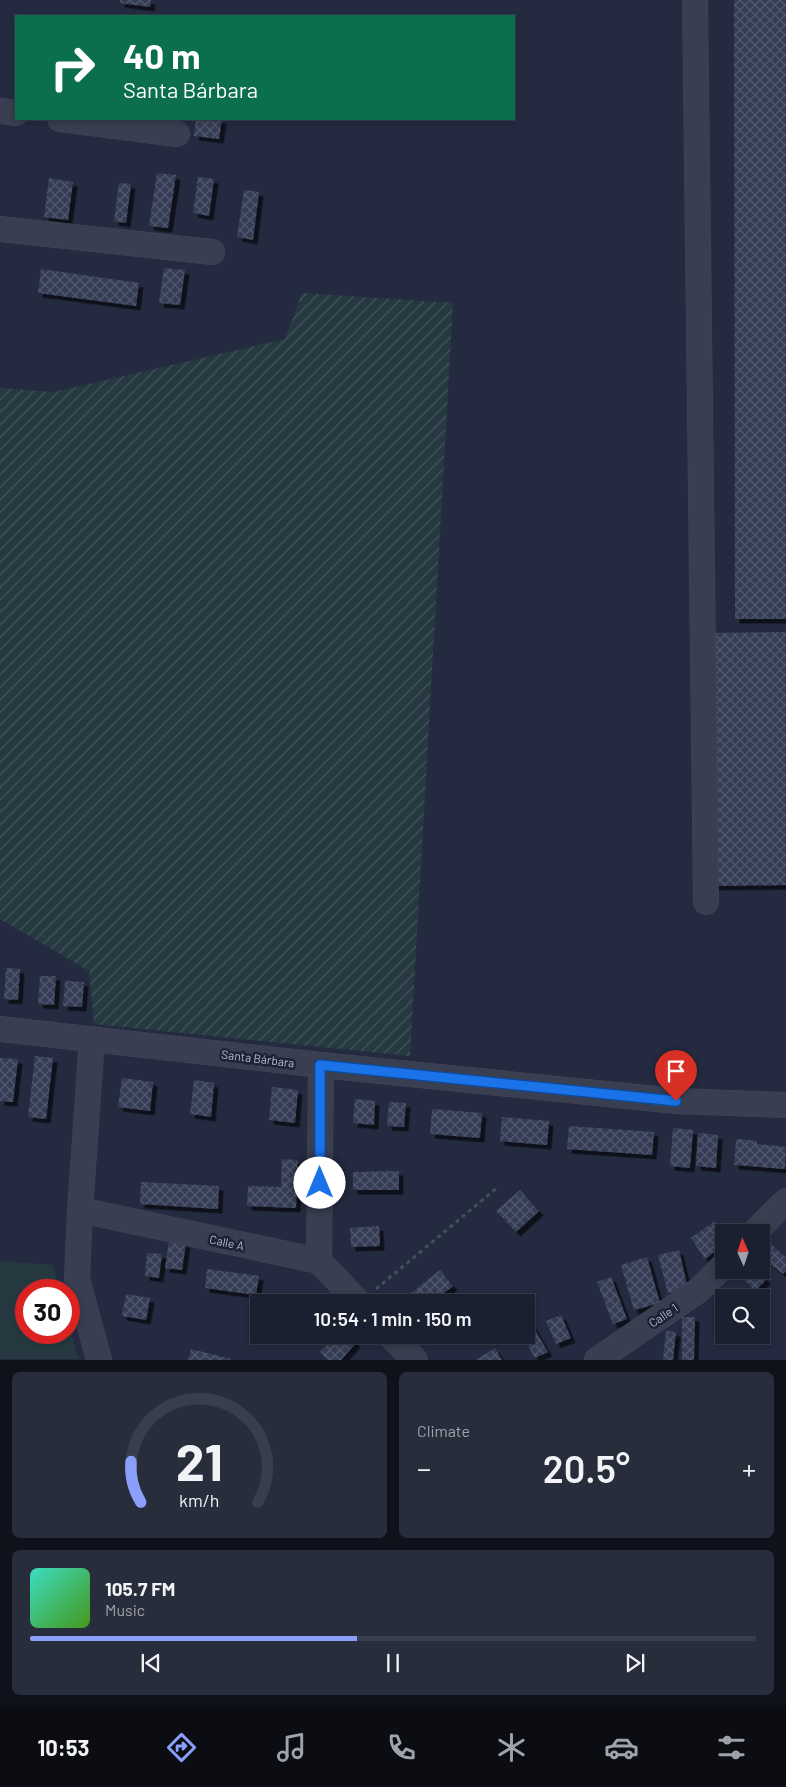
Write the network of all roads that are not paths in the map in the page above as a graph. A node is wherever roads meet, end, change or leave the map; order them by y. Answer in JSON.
{"nodes":[{"id":1,"x":695,"y":0,"type":"edge"},
{"id":2,"x":0,"y":112,"type":"edge"},
{"id":3,"x":15,"y":113,"type":"edge"},
{"id":4,"x":68,"y":120,"type":"edge"},
{"id":5,"x":176,"y":134,"type":"dead end"},
{"id":6,"x":0,"y":229,"type":"edge"},
{"id":7,"x":212,"y":252,"type":"dead end"},
{"id":8,"x":706,"y":902,"type":"dead end"},
{"id":9,"x":0,"y":1029,"type":"edge"},
{"id":10,"x":92,"y":1039,"type":"junction"},
{"id":11,"x":320,"y":1065,"type":"junction"},
{"id":12,"x":786,"y":1105,"type":"edge"},
{"id":13,"x":786,"y":1201,"type":"edge"},
{"id":14,"x":80,"y":1210,"type":"junction"},
{"id":15,"x":764,"y":1224,"type":"edge"},
{"id":16,"x":319,"y":1261,"type":"junction"},
{"id":17,"x":715,"y":1274,"type":"edge"},
{"id":18,"x":363,"y":1294,"type":"edge"},
{"id":19,"x":399,"y":1344,"type":"edge"},
{"id":20,"x":99,"y":1360,"type":"edge"},
{"id":21,"x":415,"y":1360,"type":"edge"},
{"id":22,"x":597,"y":1360,"type":"edge"}],
"edges":[{"from":1,"to":8,"type":"street"},
{"from":2,"to":3,"type":"street"},
{"from":4,"to":5,"type":"street"},
{"from":6,"to":7,"type":"street"},
{"from":9,"to":10,"type":"street","name":"Santa Bárbara"},
{"from":10,"to":11,"type":"street","name":"Santa Bárbara"},
{"from":10,"to":14,"type":"street"},
{"from":11,"to":12,"type":"street","name":"Santa Bárbara"},
{"from":11,"to":16,"type":"street"},
{"from":13,"to":15,"type":"street"},
{"from":14,"to":16,"type":"street","name":"Calle A"},
{"from":14,"to":20,"type":"street"},
{"from":16,"to":18,"type":"street"},
{"from":17,"to":22,"type":"street","name":"Calle 1"},
{"from":19,"to":21,"type":"street"}]}
